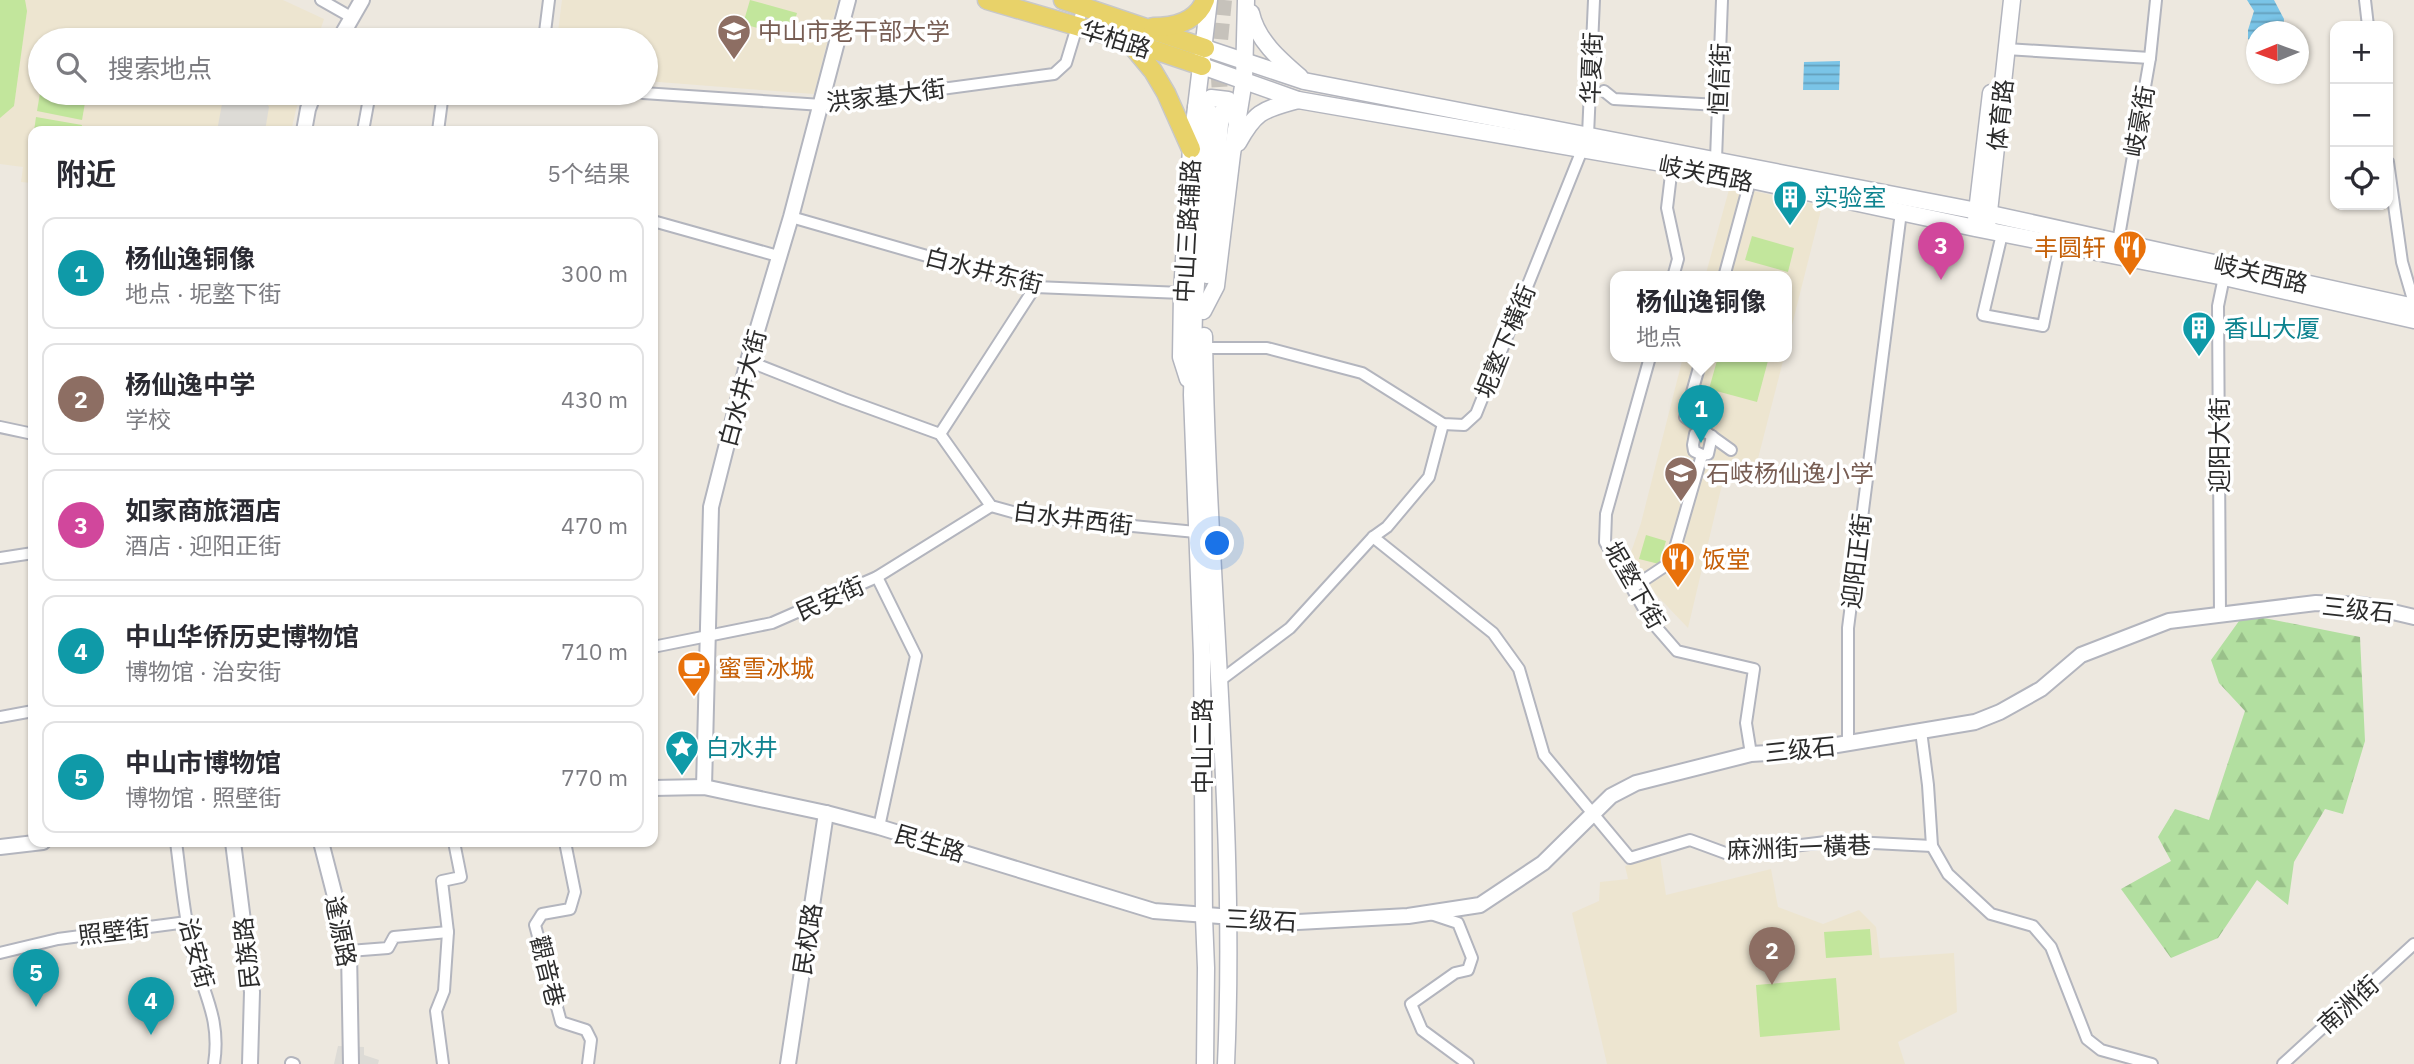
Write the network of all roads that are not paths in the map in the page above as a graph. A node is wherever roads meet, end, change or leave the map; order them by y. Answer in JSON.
{"nodes":[{"id":1,"x":321,"y":0,"type":"edge"},
{"id":2,"x":362,"y":0,"type":"edge"},
{"id":3,"x":549,"y":0,"type":"edge"},
{"id":4,"x":848,"y":0,"type":"edge"},
{"id":5,"x":987,"y":0,"type":"edge"},
{"id":6,"x":1063,"y":0,"type":"edge"},
{"id":7,"x":1207,"y":0,"type":"edge"},
{"id":8,"x":1247,"y":0,"type":"edge"},
{"id":9,"x":1594,"y":0,"type":"edge"},
{"id":10,"x":1722,"y":0,"type":"edge"},
{"id":11,"x":2003,"y":0,"type":"edge"},
{"id":12,"x":2011,"y":0,"type":"edge"},
{"id":13,"x":2156,"y":0,"type":"edge"},
{"id":14,"x":2365,"y":0,"type":"edge"},
{"id":15,"x":1083,"y":7,"type":"junction"},
{"id":16,"x":351,"y":17,"type":"junction"},
{"id":17,"x":2367,"y":21,"type":"edge"},
{"id":18,"x":1077,"y":27,"type":"junction"},
{"id":19,"x":1147,"y":27,"type":"junction"},
{"id":20,"x":345,"y":28,"type":"edge"},
{"id":21,"x":546,"y":28,"type":"edge"},
{"id":22,"x":1128,"y":41,"type":"junction"},
{"id":23,"x":1205,"y":48,"type":"junction"},
{"id":24,"x":2007,"y":49,"type":"junction"},
{"id":25,"x":2150,"y":58,"type":"junction"},
{"id":26,"x":1245,"y":63,"type":"junction"},
{"id":27,"x":1202,"y":66,"type":"junction"},
{"id":28,"x":1244,"y":80,"type":"junction"},
{"id":29,"x":1304,"y":81,"type":"junction"},
{"id":30,"x":1604,"y":91,"type":"dead end"},
{"id":31,"x":658,"y":94,"type":"edge"},
{"id":32,"x":1298,"y":100,"type":"junction"},
{"id":33,"x":310,"y":105,"type":"edge"},
{"id":34,"x":368,"y":105,"type":"edge"},
{"id":35,"x":441,"y":105,"type":"edge"},
{"id":36,"x":822,"y":105,"type":"junction"},
{"id":37,"x":1718,"y":105,"type":"junction"},
{"id":38,"x":1209,"y":111,"type":"junction"},
{"id":39,"x":1237,"y":123,"type":"junction"},
{"id":40,"x":305,"y":126,"type":"edge"},
{"id":41,"x":364,"y":126,"type":"edge"},
{"id":42,"x":439,"y":126,"type":"edge"},
{"id":43,"x":1585,"y":143,"type":"junction"},
{"id":44,"x":1191,"y":149,"type":"junction"},
{"id":45,"x":1232,"y":154,"type":"junction"},
{"id":46,"x":1716,"y":159,"type":"junction"},
{"id":47,"x":1672,"y":166,"type":"junction"},
{"id":48,"x":1750,"y":181,"type":"junction"},
{"id":49,"x":2393,"y":198,"type":"edge"},
{"id":50,"x":1901,"y":212,"type":"junction"},
{"id":51,"x":1983,"y":212,"type":"junction"},
{"id":52,"x":791,"y":217,"type":"junction"},
{"id":53,"x":658,"y":221,"type":"edge"},
{"id":54,"x":1988,"y":231,"type":"junction"},
{"id":55,"x":2118,"y":242,"type":"junction"},
{"id":56,"x":2060,"y":244,"type":"junction"},
{"id":57,"x":778,"y":256,"type":"junction"},
{"id":58,"x":1675,"y":271,"type":"edge"},
{"id":59,"x":1726,"y":271,"type":"edge"},
{"id":60,"x":2224,"y":277,"type":"junction"},
{"id":61,"x":1035,"y":287,"type":"junction"},
{"id":62,"x":1182,"y":293,"type":"junction"},
{"id":63,"x":2414,"y":305,"type":"edge"},
{"id":64,"x":1203,"y":311,"type":"junction"},
{"id":65,"x":2414,"y":320,"type":"edge"},
{"id":66,"x":1204,"y":348,"type":"junction"},
{"id":67,"x":748,"y":361,"type":"junction"},
{"id":68,"x":1649,"y":362,"type":"edge"},
{"id":69,"x":1701,"y":362,"type":"edge"},
{"id":70,"x":1192,"y":395,"type":"junction"},
{"id":71,"x":1443,"y":424,"type":"junction"},
{"id":72,"x":0,"y":427,"type":"edge"},
{"id":73,"x":1199,"y":429,"type":"junction"},
{"id":74,"x":28,"y":433,"type":"edge"},
{"id":75,"x":940,"y":434,"type":"junction"},
{"id":76,"x":1709,"y":434,"type":"junction"},
{"id":77,"x":1731,"y":450,"type":"dead end"},
{"id":78,"x":1702,"y":455,"type":"junction"},
{"id":79,"x":991,"y":506,"type":"junction"},
{"id":80,"x":1196,"y":532,"type":"junction"},
{"id":81,"x":1373,"y":537,"type":"junction"},
{"id":82,"x":28,"y":553,"type":"edge"},
{"id":83,"x":0,"y":558,"type":"edge"},
{"id":84,"x":877,"y":577,"type":"junction"},
{"id":85,"x":1632,"y":588,"type":"junction"},
{"id":86,"x":2220,"y":615,"type":"junction"},
{"id":87,"x":2412,"y":616,"type":"edge"},
{"id":88,"x":708,"y":637,"type":"junction"},
{"id":89,"x":658,"y":646,"type":"edge"},
{"id":90,"x":1218,"y":682,"type":"junction"},
{"id":91,"x":28,"y":712,"type":"edge"},
{"id":92,"x":0,"y":717,"type":"edge"},
{"id":93,"x":1921,"y":731,"type":"junction"},
{"id":94,"x":1848,"y":744,"type":"junction"},
{"id":95,"x":1751,"y":754,"type":"junction"},
{"id":96,"x":704,"y":787,"type":"junction"},
{"id":97,"x":658,"y":788,"type":"edge"},
{"id":98,"x":826,"y":813,"type":"junction"},
{"id":99,"x":1593,"y":814,"type":"junction"},
{"id":100,"x":879,"y":827,"type":"junction"},
{"id":101,"x":28,"y":844,"type":"edge"},
{"id":102,"x":1932,"y":846,"type":"junction"},
{"id":103,"x":0,"y":847,"type":"edge"},
{"id":104,"x":177,"y":847,"type":"edge"},
{"id":105,"x":234,"y":847,"type":"edge"},
{"id":106,"x":322,"y":847,"type":"edge"},
{"id":107,"x":455,"y":847,"type":"edge"},
{"id":108,"x":566,"y":847,"type":"edge"},
{"id":109,"x":1428,"y":913,"type":"junction"},
{"id":110,"x":1204,"y":917,"type":"junction"},
{"id":111,"x":1230,"y":918,"type":"junction"},
{"id":112,"x":187,"y":922,"type":"junction"},
{"id":113,"x":448,"y":932,"type":"junction"},
{"id":114,"x":2414,"y":944,"type":"edge"},
{"id":115,"x":349,"y":951,"type":"junction"},
{"id":116,"x":0,"y":953,"type":"edge"},
{"id":117,"x":214,"y":1064,"type":"edge"},
{"id":118,"x":250,"y":1064,"type":"edge"},
{"id":119,"x":351,"y":1064,"type":"edge"},
{"id":120,"x":443,"y":1064,"type":"edge"},
{"id":121,"x":588,"y":1064,"type":"edge"},
{"id":122,"x":788,"y":1064,"type":"edge"},
{"id":123,"x":1205,"y":1064,"type":"edge"},
{"id":124,"x":1226,"y":1064,"type":"edge"},
{"id":125,"x":1468,"y":1064,"type":"edge"},
{"id":126,"x":2152,"y":1064,"type":"edge"},
{"id":127,"x":2283,"y":1064,"type":"edge"}],
"edges":[{"from":1,"to":16,"type":"street"},
{"from":2,"to":16,"type":"street"},
{"from":3,"to":21,"type":"street"},
{"from":4,"to":36,"type":"street","name":"白水井大街"},
{"from":5,"to":18,"type":"main road","name":"华柏路"},
{"from":6,"to":15,"type":"main road","name":"华柏路"},
{"from":7,"to":19,"type":"main road"},
{"from":7,"to":23,"type":"main road","name":"中山三路辅路"},
{"from":8,"to":26,"type":"main road","name":"中山三路辅路"},
{"from":8,"to":29,"type":"main road"},
{"from":9,"to":43,"type":"street","name":"华夏街"},
{"from":10,"to":37,"type":"street","name":"恒信街"},
{"from":11,"to":51,"type":"main road","name":"体育路"},
{"from":12,"to":24,"type":"main road","name":"体育路"},
{"from":13,"to":25,"type":"street","name":"岐豪街"},
{"from":14,"to":17,"type":"street"},
{"from":15,"to":18,"type":"street","name":"洪家基大街"},
{"from":15,"to":19,"type":"main road","name":"华柏路"},
{"from":16,"to":20,"type":"street"},
{"from":18,"to":22,"type":"main road","name":"华柏路"},
{"from":18,"to":36,"type":"street","name":"洪家基大街"},
{"from":19,"to":23,"type":"main road","name":"华柏路"},
{"from":22,"to":27,"type":"main road","name":"华柏路"},
{"from":22,"to":44,"type":"main road"},
{"from":23,"to":26,"type":"main road","name":"华柏路"},
{"from":23,"to":27,"type":"main road","name":"中山三路辅路"},
{"from":24,"to":25,"type":"street"},
{"from":24,"to":51,"type":"main road","name":"体育路"},
{"from":25,"to":55,"type":"street","name":"岐豪街"},
{"from":26,"to":28,"type":"main road","name":"中山三路辅路"},
{"from":26,"to":29,"type":"main road","name":"岐关西路"},
{"from":27,"to":28,"type":"main road","name":"华柏路"},
{"from":27,"to":38,"type":"main road","name":"中山三路辅路"},
{"from":28,"to":32,"type":"main road","name":"岐关西路"},
{"from":28,"to":39,"type":"main road","name":"中山三路辅路"},
{"from":29,"to":43,"type":"main road","name":"岐关西路"},
{"from":30,"to":37,"type":"street"},
{"from":31,"to":36,"type":"street","name":"洪家基大街"},
{"from":32,"to":43,"type":"main road","name":"岐关西路"},
{"from":32,"to":45,"type":"main road"},
{"from":33,"to":40,"type":"street"},
{"from":34,"to":41,"type":"street"},
{"from":35,"to":42,"type":"street"},
{"from":36,"to":52,"type":"street","name":"白水井大街"},
{"from":37,"to":46,"type":"street","name":"恒信街"},
{"from":38,"to":39,"type":"main road"},
{"from":38,"to":44,"type":"main road","name":"中山三路辅路"},
{"from":38,"to":64,"type":"main road"},
{"from":38,"to":70,"type":"main road"},
{"from":39,"to":45,"type":"main road","name":"中山三路辅路"},
{"from":43,"to":46,"type":"main road","name":"岐关西路"},
{"from":43,"to":47,"type":"main road","name":"岐关西路"},
{"from":43,"to":71,"type":"street","name":"坭墪下橫街"},
{"from":44,"to":62,"type":"main road","name":"中山三路辅路"},
{"from":45,"to":64,"type":"main road","name":"中山三路辅路"},
{"from":46,"to":51,"type":"main road","name":"岐关西路"},
{"from":47,"to":48,"type":"main road","name":"岐关西路"},
{"from":47,"to":58,"type":"street"},
{"from":48,"to":50,"type":"main road","name":"岐关西路"},
{"from":48,"to":59,"type":"street"},
{"from":49,"to":63,"type":"street"},
{"from":50,"to":54,"type":"main road","name":"岐关西路"},
{"from":50,"to":94,"type":"street","name":"迎阳正街"},
{"from":51,"to":54,"type":"main road","name":"体育路"},
{"from":51,"to":55,"type":"main road","name":"岐关西路"},
{"from":52,"to":57,"type":"street","name":"白水井大街"},
{"from":52,"to":61,"type":"street","name":"白水井东街"},
{"from":53,"to":57,"type":"street"},
{"from":54,"to":56,"type":"main road","name":"岐关西路"},
{"from":54,"to":56,"type":"street"},
{"from":55,"to":63,"type":"main road","name":"岐关西路"},
{"from":56,"to":60,"type":"main road","name":"岐关西路"},
{"from":57,"to":67,"type":"street","name":"白水井大街"},
{"from":60,"to":65,"type":"main road","name":"岐关西路"},
{"from":60,"to":86,"type":"street","name":"迎阳大街"},
{"from":61,"to":62,"type":"street","name":"白水井东街"},
{"from":61,"to":75,"type":"street"},
{"from":62,"to":70,"type":"main road","name":"中山三路辅路"},
{"from":64,"to":66,"type":"main road"},
{"from":66,"to":71,"type":"street"},
{"from":66,"to":73,"type":"main road"},
{"from":67,"to":75,"type":"street"},
{"from":67,"to":88,"type":"street","name":"白水井大街"},
{"from":68,"to":85,"type":"street","name":"坭墪下街"},
{"from":69,"to":76,"type":"street"},
{"from":70,"to":73,"type":"main road"},
{"from":71,"to":81,"type":"street"},
{"from":72,"to":74,"type":"street"},
{"from":73,"to":80,"type":"main road","name":"中山二路"},
{"from":73,"to":90,"type":"main road","name":"中山二路"},
{"from":75,"to":79,"type":"street","name":"白水井西街"},
{"from":76,"to":77,"type":"street"},
{"from":76,"to":78,"type":"street"},
{"from":76,"to":78,"type":"street"},
{"from":78,"to":85,"type":"street"},
{"from":79,"to":80,"type":"street","name":"白水井西街"},
{"from":79,"to":84,"type":"street","name":"民安街"},
{"from":80,"to":110,"type":"main road","name":"中山二路"},
{"from":81,"to":90,"type":"street"},
{"from":81,"to":99,"type":"street","name":"麻洲街一橫巷"},
{"from":82,"to":83,"type":"street"},
{"from":84,"to":88,"type":"street","name":"民安街"},
{"from":84,"to":100,"type":"street"},
{"from":85,"to":95,"type":"street","name":"坭墪下街"},
{"from":86,"to":87,"type":"street","name":"三级石"},
{"from":86,"to":93,"type":"street","name":"三级石"},
{"from":88,"to":89,"type":"street","name":"民安街"},
{"from":88,"to":96,"type":"street","name":"白水井大街"},
{"from":90,"to":111,"type":"main road","name":"中山二路"},
{"from":91,"to":92,"type":"street"},
{"from":93,"to":94,"type":"street","name":"三级石"},
{"from":93,"to":102,"type":"street"},
{"from":94,"to":95,"type":"street","name":"三级石"},
{"from":95,"to":99,"type":"street","name":"三级石"},
{"from":96,"to":97,"type":"street","name":"民生路"},
{"from":96,"to":98,"type":"street","name":"民生路"},
{"from":98,"to":100,"type":"street","name":"民生路"},
{"from":98,"to":122,"type":"street","name":"民权路"},
{"from":99,"to":102,"type":"street","name":"麻洲街一橫巷"},
{"from":99,"to":109,"type":"street","name":"三级石"},
{"from":100,"to":110,"type":"street","name":"民生路"},
{"from":101,"to":103,"type":"street"},
{"from":102,"to":126,"type":"street"},
{"from":104,"to":112,"type":"street","name":"治安街"},
{"from":105,"to":118,"type":"street","name":"民族路"},
{"from":106,"to":115,"type":"street","name":"逢源路"},
{"from":107,"to":113,"type":"street"},
{"from":108,"to":121,"type":"street","name":"觀音巷"},
{"from":109,"to":111,"type":"street","name":"三级石"},
{"from":109,"to":125,"type":"street"},
{"from":110,"to":111,"type":"street","name":"三级石"},
{"from":110,"to":123,"type":"main road","name":"中山二路"},
{"from":111,"to":124,"type":"main road","name":"中山二路"},
{"from":112,"to":116,"type":"street","name":"照壁街"},
{"from":112,"to":117,"type":"street","name":"治安街"},
{"from":113,"to":115,"type":"street"},
{"from":113,"to":120,"type":"street"},
{"from":114,"to":127,"type":"street","name":"南洲街"},
{"from":115,"to":119,"type":"street","name":"逢源路"}]}
